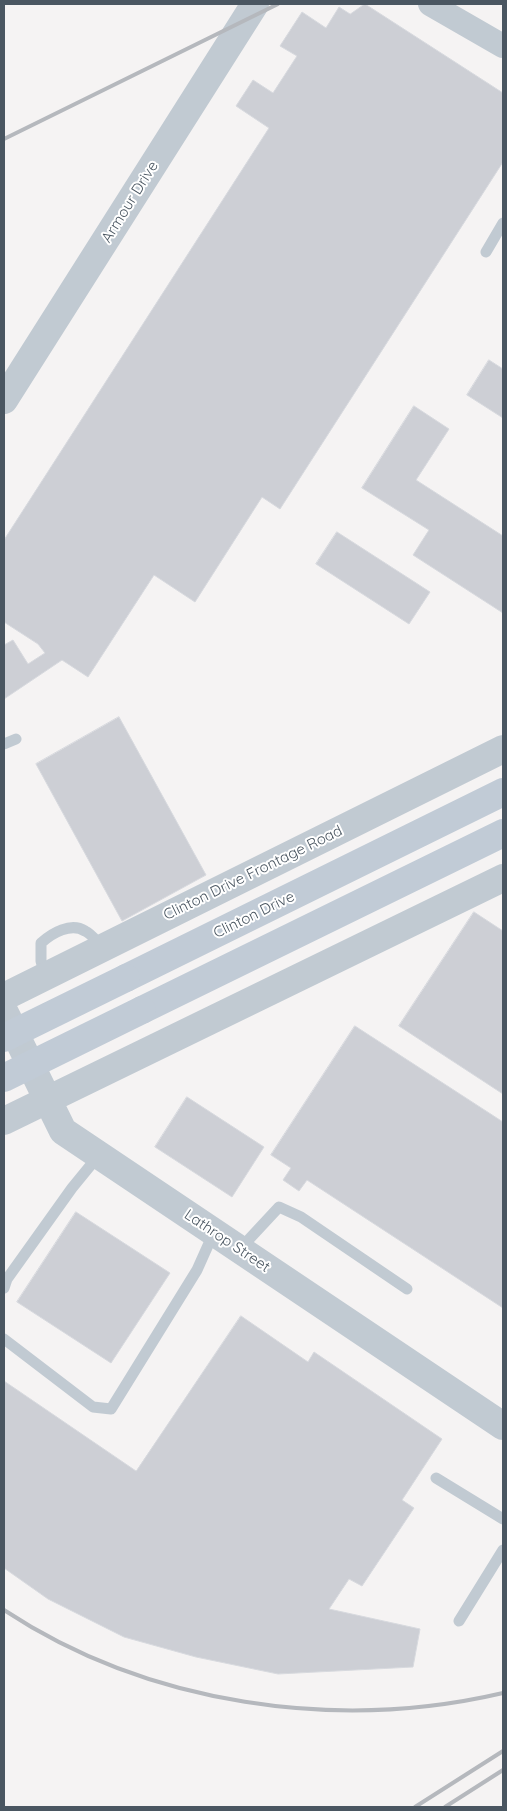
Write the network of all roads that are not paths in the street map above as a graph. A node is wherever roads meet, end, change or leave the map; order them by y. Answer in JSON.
{"nodes":[{"id":1,"x":255,"y":4,"type":"edge"},
{"id":2,"x":430,"y":4,"type":"edge"},
{"id":3,"x":503,"y":46,"type":"edge"},
{"id":4,"x":503,"y":223,"type":"edge"},
{"id":5,"x":486,"y":252,"type":"dead end"},
{"id":6,"x":4,"y":400,"type":"edge"},
{"id":7,"x":16,"y":739,"type":"dead end"},
{"id":8,"x":4,"y":744,"type":"edge"},
{"id":9,"x":503,"y":749,"type":"edge"},
{"id":10,"x":503,"y":792,"type":"edge"},
{"id":11,"x":503,"y":833,"type":"edge"},
{"id":12,"x":503,"y":878,"type":"edge"},
{"id":13,"x":4,"y":997,"type":"edge"},
{"id":14,"x":4,"y":1012,"type":"edge"},
{"id":15,"x":4,"y":1038,"type":"edge"},
{"id":16,"x":4,"y":1078,"type":"edge"},
{"id":17,"x":48,"y":1099,"type":"junction"},
{"id":18,"x":4,"y":1121,"type":"edge"},
{"id":19,"x":98,"y":1155,"type":"junction"},
{"id":20,"x":214,"y":1232,"type":"junction"},
{"id":21,"x":240,"y":1250,"type":"junction"},
{"id":22,"x":4,"y":1288,"type":"edge"},
{"id":23,"x":407,"y":1289,"type":"dead end"},
{"id":24,"x":4,"y":1339,"type":"edge"},
{"id":25,"x":503,"y":1426,"type":"edge"},
{"id":26,"x":436,"y":1478,"type":"dead end"},
{"id":27,"x":503,"y":1520,"type":"edge"},
{"id":28,"x":503,"y":1550,"type":"edge"},
{"id":29,"x":459,"y":1621,"type":"dead end"}],
"edges":[{"from":1,"to":6,"type":"street","name":"Armour Drive"},
{"from":2,"to":3,"type":"street"},
{"from":4,"to":5,"type":"lane"},
{"from":7,"to":8,"type":"lane"},
{"from":9,"to":13,"type":"street","name":"Clinton Drive Frontage Road"},
{"from":10,"to":15,"type":"main road","name":"Clinton Drive","bridge":true},
{"from":11,"to":16,"type":"main road","bridge":true},
{"from":12,"to":17,"type":"street"},
{"from":14,"to":17,"type":"street","name":"Lathrop Street"},
{"from":17,"to":18,"type":"street"},
{"from":17,"to":19,"type":"street","name":"Lathrop Street"},
{"from":19,"to":20,"type":"street","name":"Lathrop Street"},
{"from":19,"to":22,"type":"lane"},
{"from":20,"to":21,"type":"street","name":"Lathrop Street"},
{"from":20,"to":24,"type":"lane"},
{"from":21,"to":23,"type":"lane"},
{"from":21,"to":25,"type":"street","name":"Lathrop Street"},
{"from":26,"to":27,"type":"lane"},
{"from":28,"to":29,"type":"lane"}]}
